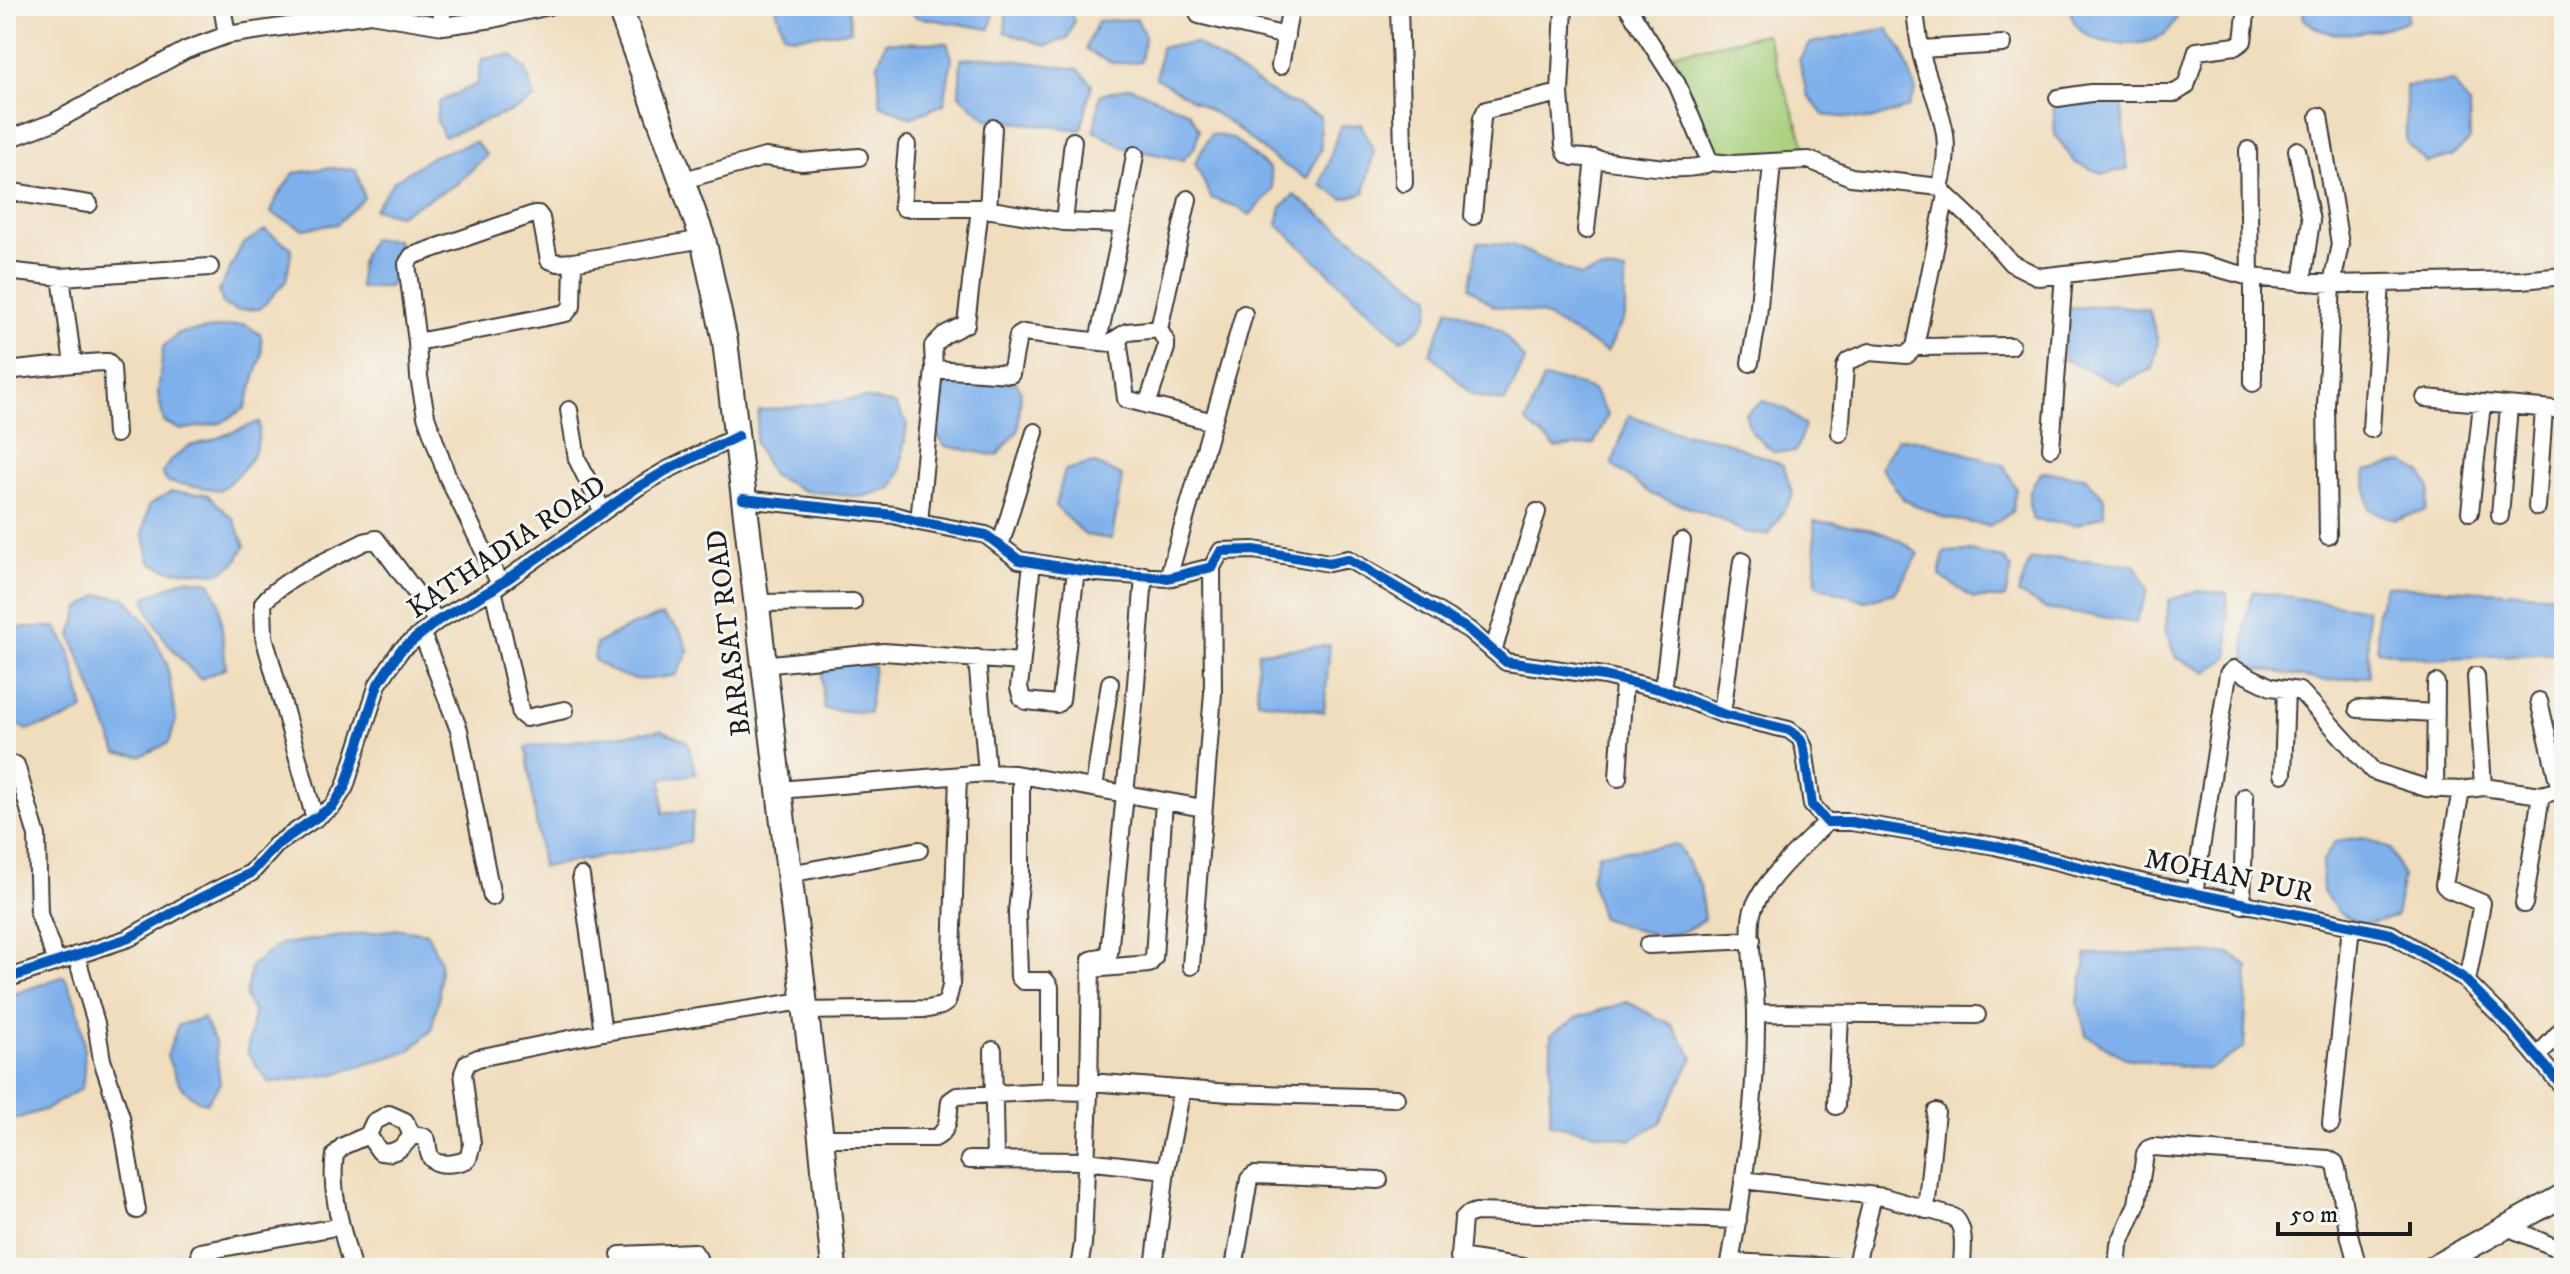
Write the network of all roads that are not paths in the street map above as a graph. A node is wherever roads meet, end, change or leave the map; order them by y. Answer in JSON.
{"nodes":[{"id":1,"x":222,"y":6,"type":"edge"},
{"id":2,"x":441,"y":6,"type":"edge"},
{"id":3,"x":549,"y":6,"type":"edge"},
{"id":4,"x":619,"y":6,"type":"edge"},
{"id":5,"x":1197,"y":6,"type":"edge"},
{"id":6,"x":1291,"y":6,"type":"edge"},
{"id":7,"x":1399,"y":6,"type":"edge"},
{"id":8,"x":1564,"y":6,"type":"edge"},
{"id":9,"x":1629,"y":6,"type":"edge"},
{"id":10,"x":1914,"y":6,"type":"edge"},
{"id":11,"x":2247,"y":6,"type":"edge"},
{"id":12,"x":443,"y":26,"type":"junction"},
{"id":13,"x":227,"y":35,"type":"junction"},
{"id":14,"x":1286,"y":36,"type":"junction"},
{"id":15,"x":2003,"y":44,"type":"dead end"},
{"id":16,"x":1921,"y":49,"type":"junction"},
{"id":17,"x":1280,"y":66,"type":"dead end"},
{"id":18,"x":1560,"y":93,"type":"junction"},
{"id":19,"x":2058,"y":98,"type":"dead end"},
{"id":20,"x":2319,"y":116,"type":"dead end"},
{"id":21,"x":993,"y":128,"type":"dead end"},
{"id":22,"x":6,"y":138,"type":"edge"},
{"id":23,"x":1073,"y":141,"type":"dead end"},
{"id":24,"x":907,"y":145,"type":"dead end"},
{"id":25,"x":2248,"y":150,"type":"dead end"},
{"id":26,"x":2297,"y":150,"type":"dead end"},
{"id":27,"x":1135,"y":155,"type":"dead end"},
{"id":28,"x":859,"y":157,"type":"dead end"},
{"id":29,"x":1594,"y":158,"type":"junction"},
{"id":30,"x":1710,"y":162,"type":"junction"},
{"id":31,"x":1772,"y":163,"type":"junction"},
{"id":32,"x":684,"y":180,"type":"junction"},
{"id":33,"x":1404,"y":183,"type":"dead end"},
{"id":34,"x":6,"y":191,"type":"edge"},
{"id":35,"x":1943,"y":191,"type":"junction"},
{"id":36,"x":1188,"y":199,"type":"dead end"},
{"id":37,"x":89,"y":204,"type":"dead end"},
{"id":38,"x":984,"y":209,"type":"junction"},
{"id":39,"x":1473,"y":216,"type":"dead end"},
{"id":40,"x":1064,"y":222,"type":"junction"},
{"id":41,"x":1123,"y":224,"type":"junction"},
{"id":42,"x":1586,"y":230,"type":"dead end"},
{"id":43,"x":703,"y":239,"type":"junction"},
{"id":44,"x":573,"y":262,"type":"junction"},
{"id":45,"x":210,"y":267,"type":"dead end"},
{"id":46,"x":6,"y":271,"type":"edge"},
{"id":47,"x":2064,"y":274,"type":"junction"},
{"id":48,"x":2564,"y":276,"type":"edge"},
{"id":49,"x":61,"y":277,"type":"junction"},
{"id":50,"x":2252,"y":277,"type":"junction"},
{"id":51,"x":2302,"y":282,"type":"junction"},
{"id":52,"x":2381,"y":283,"type":"junction"},
{"id":53,"x":2332,"y":284,"type":"junction"},
{"id":54,"x":1244,"y":314,"type":"dead end"},
{"id":55,"x":1159,"y":329,"type":"junction"},
{"id":56,"x":1118,"y":338,"type":"junction"},
{"id":57,"x":1098,"y":341,"type":"junction"},
{"id":58,"x":417,"y":342,"type":"junction"},
{"id":59,"x":2011,"y":346,"type":"dead end"},
{"id":60,"x":1915,"y":347,"type":"junction"},
{"id":61,"x":1750,"y":363,"type":"dead end"},
{"id":62,"x":73,"y":364,"type":"junction"},
{"id":63,"x":934,"y":369,"type":"junction"},
{"id":64,"x":6,"y":371,"type":"edge"},
{"id":65,"x":2253,"y":383,"type":"dead end"},
{"id":66,"x":2425,"y":398,"type":"dead end"},
{"id":67,"x":2482,"y":404,"type":"junction"},
{"id":68,"x":1147,"y":405,"type":"junction"},
{"id":69,"x":2509,"y":406,"type":"junction"},
{"id":70,"x":2544,"y":409,"type":"junction"},
{"id":71,"x":569,"y":410,"type":"dead end"},
{"id":72,"x":2564,"y":410,"type":"edge"},
{"id":73,"x":1213,"y":422,"type":"junction"},
{"id":74,"x":2371,"y":429,"type":"dead end"},
{"id":75,"x":1035,"y":432,"type":"dead end"},
{"id":76,"x":1840,"y":433,"type":"dead end"},
{"id":77,"x":116,"y":434,"type":"dead end"},
{"id":78,"x":738,"y":436,"type":"junction"},
{"id":79,"x":2051,"y":448,"type":"dead end"},
{"id":80,"x":743,"y":499,"type":"junction"},
{"id":81,"x":2537,"y":507,"type":"dead end"},
{"id":82,"x":602,"y":510,"type":"junction"},
{"id":83,"x":1537,"y":512,"type":"dead end"},
{"id":84,"x":2470,"y":512,"type":"dead end"},
{"id":85,"x":2500,"y":516,"type":"dead end"},
{"id":86,"x":919,"y":522,"type":"junction"},
{"id":87,"x":2328,"y":536,"type":"dead end"},
{"id":88,"x":1682,"y":541,"type":"dead end"},
{"id":89,"x":1000,"y":546,"type":"junction"},
{"id":90,"x":1742,"y":561,"type":"dead end"},
{"id":91,"x":1032,"y":562,"type":"junction"},
{"id":92,"x":1212,"y":567,"type":"junction"},
{"id":93,"x":1076,"y":569,"type":"junction"},
{"id":94,"x":1144,"y":575,"type":"junction"},
{"id":95,"x":1168,"y":578,"type":"junction"},
{"id":96,"x":497,"y":586,"type":"junction"},
{"id":97,"x":853,"y":602,"type":"dead end"},
{"id":98,"x":756,"y":603,"type":"junction"},
{"id":99,"x":437,"y":621,"type":"junction"},
{"id":100,"x":422,"y":633,"type":"junction"},
{"id":101,"x":1493,"y":651,"type":"junction"},
{"id":102,"x":977,"y":658,"type":"junction"},
{"id":103,"x":1021,"y":662,"type":"junction"},
{"id":104,"x":763,"y":665,"type":"junction"},
{"id":105,"x":2476,"y":676,"type":"dead end"},
{"id":106,"x":1624,"y":681,"type":"junction"},
{"id":107,"x":1110,"y":683,"type":"dead end"},
{"id":108,"x":2436,"y":683,"type":"dead end"},
{"id":109,"x":2286,"y":689,"type":"junction"},
{"id":110,"x":1663,"y":690,"type":"junction"},
{"id":111,"x":2539,"y":701,"type":"dead end"},
{"id":112,"x":2358,"y":709,"type":"dead end"},
{"id":113,"x":565,"y":710,"type":"dead end"},
{"id":114,"x":2436,"y":713,"type":"junction"},
{"id":115,"x":1722,"y":714,"type":"junction"},
{"id":116,"x":16,"y":765,"type":"dead end"},
{"id":117,"x":987,"y":773,"type":"junction"},
{"id":118,"x":2283,"y":774,"type":"dead end"},
{"id":119,"x":1021,"y":775,"type":"junction"},
{"id":120,"x":958,"y":776,"type":"junction"},
{"id":121,"x":1618,"y":778,"type":"dead end"},
{"id":122,"x":2483,"y":787,"type":"junction"},
{"id":123,"x":1094,"y":788,"type":"junction"},
{"id":124,"x":2435,"y":789,"type":"junction"},
{"id":125,"x":779,"y":790,"type":"junction"},
{"id":126,"x":2461,"y":790,"type":"junction"},
{"id":127,"x":2562,"y":790,"type":"edge"},
{"id":128,"x":1126,"y":794,"type":"junction"},
{"id":129,"x":2541,"y":795,"type":"junction"},
{"id":130,"x":2245,"y":797,"type":"dead end"},
{"id":131,"x":1164,"y":801,"type":"junction"},
{"id":132,"x":1203,"y":808,"type":"junction"},
{"id":133,"x":315,"y":819,"type":"junction"},
{"id":134,"x":1827,"y":822,"type":"junction"},
{"id":135,"x":919,"y":850,"type":"dead end"},
{"id":136,"x":789,"y":874,"type":"junction"},
{"id":137,"x":581,"y":876,"type":"dead end"},
{"id":138,"x":2194,"y":894,"type":"junction"},
{"id":139,"x":492,"y":897,"type":"dead end"},
{"id":140,"x":2524,"y":904,"type":"dead end"},
{"id":141,"x":2242,"y":905,"type":"junction"},
{"id":142,"x":2351,"y":926,"type":"junction"},
{"id":143,"x":1752,"y":940,"type":"junction"},
{"id":144,"x":1648,"y":945,"type":"dead end"},
{"id":145,"x":76,"y":955,"type":"junction"},
{"id":146,"x":56,"y":961,"type":"junction"},
{"id":147,"x":1191,"y":966,"type":"dead end"},
{"id":148,"x":1091,"y":969,"type":"junction"},
{"id":149,"x":9,"y":975,"type":"edge"},
{"id":150,"x":2467,"y":981,"type":"junction"},
{"id":151,"x":803,"y":1006,"type":"junction"},
{"id":152,"x":1756,"y":1013,"type":"junction"},
{"id":153,"x":1840,"y":1014,"type":"junction"},
{"id":154,"x":1977,"y":1015,"type":"dead end"},
{"id":155,"x":2564,"y":1027,"type":"edge"},
{"id":156,"x":603,"y":1032,"type":"junction"},
{"id":157,"x":993,"y":1050,"type":"dead end"},
{"id":158,"x":2537,"y":1057,"type":"junction"},
{"id":159,"x":1090,"y":1087,"type":"junction"},
{"id":160,"x":2564,"y":1088,"type":"edge"},
{"id":161,"x":1182,"y":1089,"type":"junction"},
{"id":162,"x":1050,"y":1091,"type":"junction"},
{"id":163,"x":993,"y":1094,"type":"junction"},
{"id":164,"x":1396,"y":1098,"type":"dead end"},
{"id":165,"x":1836,"y":1106,"type":"dead end"},
{"id":166,"x":1936,"y":1112,"type":"dead end"},
{"id":167,"x":2331,"y":1124,"type":"dead end"},
{"id":168,"x":368,"y":1135,"type":"junction"},
{"id":169,"x":412,"y":1135,"type":"junction"},
{"id":170,"x":821,"y":1138,"type":"junction"},
{"id":171,"x":969,"y":1160,"type":"dead end"},
{"id":172,"x":995,"y":1160,"type":"junction"},
{"id":173,"x":1086,"y":1161,"type":"junction"},
{"id":174,"x":1166,"y":1170,"type":"junction"},
{"id":175,"x":1379,"y":1180,"type":"dead end"},
{"id":176,"x":1743,"y":1180,"type":"junction"},
{"id":177,"x":2564,"y":1195,"type":"edge"},
{"id":178,"x":1873,"y":1196,"type":"junction"},
{"id":179,"x":137,"y":1210,"type":"dead end"},
{"id":180,"x":1926,"y":1210,"type":"junction"},
{"id":181,"x":1738,"y":1220,"type":"junction"},
{"id":182,"x":341,"y":1226,"type":"junction"},
{"id":183,"x":2507,"y":1227,"type":"junction"},
{"id":184,"x":2564,"y":1251,"type":"edge"},
{"id":185,"x":200,"y":1252,"type":"dead end"},
{"id":186,"x":620,"y":1255,"type":"dead end"},
{"id":187,"x":1459,"y":1263,"type":"edge"},
{"id":188,"x":1730,"y":1265,"type":"edge"},
{"id":189,"x":352,"y":1268,"type":"edge"},
{"id":190,"x":700,"y":1268,"type":"edge"},
{"id":191,"x":834,"y":1268,"type":"edge"},
{"id":192,"x":1079,"y":1268,"type":"edge"},
{"id":193,"x":1154,"y":1268,"type":"edge"},
{"id":194,"x":1234,"y":1268,"type":"edge"},
{"id":195,"x":1529,"y":1268,"type":"edge"},
{"id":196,"x":1962,"y":1268,"type":"edge"},
{"id":197,"x":2117,"y":1268,"type":"edge"},
{"id":198,"x":2358,"y":1268,"type":"edge"},
{"id":199,"x":2432,"y":1268,"type":"edge"}],
"edges":[{"from":1,"to":13,"type":"street"},
{"from":2,"to":12,"type":"street"},
{"from":3,"to":12,"type":"street"},
{"from":4,"to":32,"type":"main road","name":"BARASAT ROAD"},
{"from":5,"to":14,"type":"street"},
{"from":6,"to":14,"type":"street"},
{"from":7,"to":33,"type":"street"},
{"from":8,"to":18,"type":"street"},
{"from":9,"to":30,"type":"street"},
{"from":10,"to":16,"type":"street"},
{"from":11,"to":19,"type":"street"},
{"from":12,"to":13,"type":"street"},
{"from":13,"to":22,"type":"street"},
{"from":14,"to":17,"type":"street"},
{"from":15,"to":16,"type":"street"},
{"from":16,"to":35,"type":"street"},
{"from":18,"to":29,"type":"street"},
{"from":18,"to":39,"type":"street"},
{"from":20,"to":53,"type":"street"},
{"from":21,"to":38,"type":"street"},
{"from":23,"to":40,"type":"street"},
{"from":24,"to":38,"type":"street"},
{"from":25,"to":50,"type":"street"},
{"from":26,"to":51,"type":"street"},
{"from":27,"to":41,"type":"street"},
{"from":28,"to":32,"type":"street"},
{"from":29,"to":30,"type":"street"},
{"from":29,"to":42,"type":"street"},
{"from":30,"to":31,"type":"street"},
{"from":31,"to":35,"type":"street"},
{"from":31,"to":61,"type":"street"},
{"from":32,"to":43,"type":"main road","name":"BARASAT ROAD"},
{"from":34,"to":37,"type":"street"},
{"from":35,"to":47,"type":"street"},
{"from":35,"to":60,"type":"street"},
{"from":36,"to":55,"type":"street"},
{"from":38,"to":40,"type":"street"},
{"from":38,"to":63,"type":"street"},
{"from":40,"to":41,"type":"street"},
{"from":41,"to":57,"type":"street"},
{"from":43,"to":44,"type":"street"},
{"from":43,"to":78,"type":"main road","name":"BARASAT ROAD"},
{"from":44,"to":58,"type":"street"},
{"from":44,"to":58,"type":"street"},
{"from":45,"to":49,"type":"street"},
{"from":46,"to":49,"type":"street"},
{"from":47,"to":50,"type":"street"},
{"from":47,"to":79,"type":"street"},
{"from":48,"to":52,"type":"street"},
{"from":49,"to":62,"type":"street"},
{"from":50,"to":51,"type":"street"},
{"from":50,"to":65,"type":"street"},
{"from":51,"to":53,"type":"street"},
{"from":52,"to":53,"type":"street"},
{"from":52,"to":74,"type":"street"},
{"from":53,"to":87,"type":"street"},
{"from":54,"to":73,"type":"street"},
{"from":55,"to":56,"type":"street"},
{"from":55,"to":68,"type":"street"},
{"from":56,"to":57,"type":"street"},
{"from":56,"to":68,"type":"street"},
{"from":57,"to":63,"type":"street"},
{"from":58,"to":96,"type":"street"},
{"from":59,"to":60,"type":"street"},
{"from":60,"to":76,"type":"street"},
{"from":62,"to":64,"type":"street"},
{"from":62,"to":77,"type":"street"},
{"from":63,"to":86,"type":"street"},
{"from":66,"to":67,"type":"street"},
{"from":67,"to":69,"type":"street"},
{"from":67,"to":84,"type":"street"},
{"from":68,"to":73,"type":"street"},
{"from":69,"to":70,"type":"street"},
{"from":69,"to":85,"type":"street"},
{"from":70,"to":72,"type":"street"},
{"from":70,"to":81,"type":"street"},
{"from":71,"to":82,"type":"street"},
{"from":73,"to":95,"type":"street"},
{"from":75,"to":89,"type":"street"},
{"from":78,"to":80,"type":"main road","name":"BARASAT ROAD"},
{"from":78,"to":82,"type":"street","name":"KATHADIA ROAD"},
{"from":80,"to":86,"type":"street"},
{"from":80,"to":98,"type":"main road","name":"BARASAT ROAD"},
{"from":82,"to":96,"type":"street","name":"KATHADIA ROAD"},
{"from":83,"to":101,"type":"street"},
{"from":86,"to":89,"type":"street"},
{"from":88,"to":110,"type":"street"},
{"from":89,"to":91,"type":"street"},
{"from":90,"to":115,"type":"street"},
{"from":91,"to":93,"type":"street"},
{"from":91,"to":103,"type":"street"},
{"from":92,"to":95,"type":"street"},
{"from":92,"to":101,"type":"street"},
{"from":92,"to":132,"type":"street"},
{"from":93,"to":94,"type":"street"},
{"from":93,"to":103,"type":"street"},
{"from":94,"to":95,"type":"street"},
{"from":94,"to":128,"type":"street"},
{"from":96,"to":99,"type":"street","name":"KATHADIA ROAD"},
{"from":96,"to":113,"type":"street"},
{"from":97,"to":98,"type":"street"},
{"from":98,"to":104,"type":"main road","name":"BARASAT ROAD"},
{"from":99,"to":100,"type":"street","name":"KATHADIA ROAD"},
{"from":99,"to":133,"type":"street"},
{"from":100,"to":133,"type":"street","name":"KATHADIA ROAD"},
{"from":100,"to":139,"type":"street"},
{"from":101,"to":106,"type":"street"},
{"from":102,"to":103,"type":"street"},
{"from":102,"to":104,"type":"street"},
{"from":102,"to":117,"type":"street"},
{"from":104,"to":125,"type":"main road","name":"BARASAT ROAD"},
{"from":105,"to":122,"type":"street"},
{"from":106,"to":110,"type":"street"},
{"from":106,"to":121,"type":"street"},
{"from":107,"to":123,"type":"street"},
{"from":108,"to":114,"type":"street"},
{"from":109,"to":118,"type":"street"},
{"from":109,"to":124,"type":"street"},
{"from":109,"to":138,"type":"street"},
{"from":110,"to":115,"type":"street"},
{"from":111,"to":127,"type":"street"},
{"from":112,"to":114,"type":"street"},
{"from":114,"to":124,"type":"street"},
{"from":115,"to":134,"type":"street"},
{"from":116,"to":146,"type":"street"},
{"from":117,"to":119,"type":"street"},
{"from":117,"to":120,"type":"street"},
{"from":119,"to":123,"type":"street"},
{"from":119,"to":162,"type":"street"},
{"from":120,"to":125,"type":"street"},
{"from":120,"to":151,"type":"street"},
{"from":122,"to":126,"type":"street"},
{"from":122,"to":129,"type":"street"},
{"from":123,"to":128,"type":"street"},
{"from":124,"to":126,"type":"street"},
{"from":125,"to":136,"type":"main road","name":"BARASAT ROAD"},
{"from":126,"to":150,"type":"street"},
{"from":127,"to":129,"type":"street"},
{"from":128,"to":131,"type":"street"},
{"from":128,"to":148,"type":"street"},
{"from":129,"to":140,"type":"street"},
{"from":130,"to":141,"type":"street"},
{"from":131,"to":132,"type":"street"},
{"from":131,"to":148,"type":"street"},
{"from":132,"to":147,"type":"street"},
{"from":133,"to":145,"type":"street","name":"KATHADIA ROAD"},
{"from":134,"to":138,"type":"street","name":"MOHAN PUR"},
{"from":134,"to":143,"type":"street"},
{"from":135,"to":136,"type":"street"},
{"from":136,"to":151,"type":"main road","name":"BARASAT ROAD"},
{"from":137,"to":156,"type":"street"},
{"from":138,"to":141,"type":"street","name":"MOHAN PUR"},
{"from":141,"to":142,"type":"street","name":"MOHAN PUR"},
{"from":142,"to":150,"type":"street","name":"MOHAN PUR"},
{"from":142,"to":167,"type":"street"},
{"from":143,"to":144,"type":"street"},
{"from":143,"to":152,"type":"street"},
{"from":145,"to":146,"type":"street","name":"KATHADIA ROAD"},
{"from":145,"to":179,"type":"street"},
{"from":146,"to":149,"type":"street","name":"KATHADIA ROAD"},
{"from":148,"to":159,"type":"street"},
{"from":150,"to":158,"type":"street","name":"MOHAN PUR"},
{"from":151,"to":156,"type":"street"},
{"from":151,"to":170,"type":"main road","name":"BARASAT ROAD"},
{"from":152,"to":153,"type":"street"},
{"from":152,"to":176,"type":"street"},
{"from":153,"to":154,"type":"street"},
{"from":153,"to":165,"type":"street"},
{"from":155,"to":158,"type":"street"},
{"from":156,"to":169,"type":"street"},
{"from":157,"to":163,"type":"street"},
{"from":158,"to":160,"type":"street","name":"MOHAN PUR"},
{"from":159,"to":161,"type":"street"},
{"from":159,"to":162,"type":"street"},
{"from":159,"to":173,"type":"street"},
{"from":161,"to":164,"type":"street"},
{"from":161,"to":174,"type":"street"},
{"from":162,"to":163,"type":"street"},
{"from":163,"to":170,"type":"street"},
{"from":163,"to":172,"type":"street"},
{"from":166,"to":180,"type":"street"},
{"from":168,"to":169,"type":"street"},
{"from":168,"to":169,"type":"street"},
{"from":168,"to":182,"type":"street"},
{"from":170,"to":191,"type":"main road","name":"BARASAT ROAD"},
{"from":171,"to":172,"type":"street"},
{"from":172,"to":173,"type":"street"},
{"from":173,"to":174,"type":"street"},
{"from":173,"to":192,"type":"street"},
{"from":174,"to":193,"type":"street"},
{"from":175,"to":194,"type":"street"},
{"from":176,"to":178,"type":"street"},
{"from":176,"to":181,"type":"street"},
{"from":177,"to":183,"type":"street"},
{"from":178,"to":180,"type":"street"},
{"from":178,"to":188,"type":"street"},
{"from":180,"to":196,"type":"street"},
{"from":181,"to":187,"type":"street"},
{"from":181,"to":188,"type":"street"},
{"from":182,"to":185,"type":"street"},
{"from":182,"to":189,"type":"street"},
{"from":183,"to":184,"type":"street"},
{"from":183,"to":199,"type":"street"},
{"from":186,"to":190,"type":"street"},
{"from":187,"to":195,"type":"street"},
{"from":197,"to":198,"type":"street"}]}
